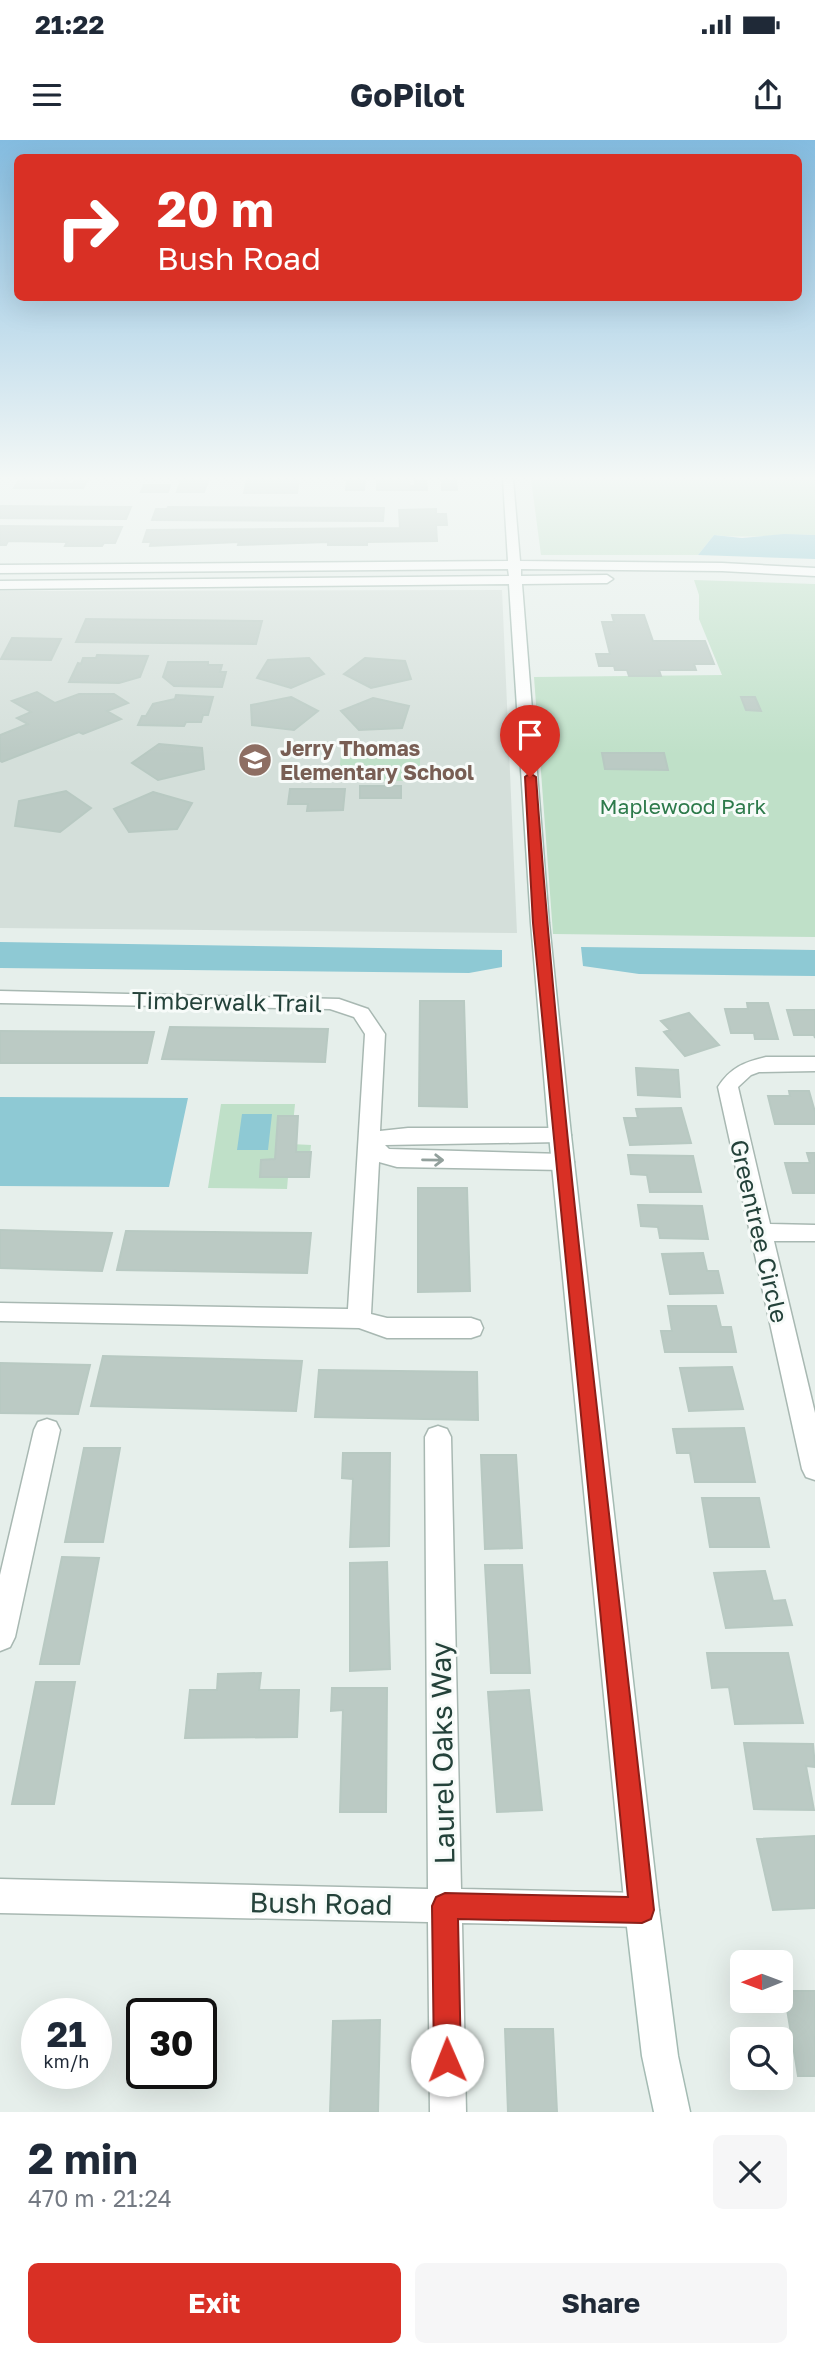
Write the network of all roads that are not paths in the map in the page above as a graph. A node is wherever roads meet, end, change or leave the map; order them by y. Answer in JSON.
{"nodes":[{"id":1,"x":261,"y":571,"type":"edge"},
{"id":2,"x":584,"y":571,"type":"edge"},
{"id":3,"x":797,"y":571,"type":"edge"},
{"id":4,"x":815,"y":572,"type":"edge"},
{"id":5,"x":516,"y":573,"type":"junction"},
{"id":6,"x":815,"y":580,"type":"edge"},
{"id":7,"x":0,"y":585,"type":"edge"},
{"id":8,"x":0,"y":997,"type":"edge"},
{"id":9,"x":815,"y":1064,"type":"edge"},
{"id":10,"x":560,"y":1135,"type":"junction"},
{"id":11,"x":370,"y":1142,"type":"junction"},
{"id":12,"x":563,"y":1162,"type":"junction"},
{"id":13,"x":759,"y":1232,"type":"junction"},
{"id":14,"x":815,"y":1233,"type":"edge"},
{"id":15,"x":0,"y":1312,"type":"edge"},
{"id":16,"x":359,"y":1319,"type":"junction"},
{"id":17,"x":471,"y":1328,"type":"dead end"},
{"id":18,"x":47,"y":1430,"type":"dead end"},
{"id":19,"x":438,"y":1437,"type":"dead end"},
{"id":20,"x":815,"y":1469,"type":"edge"},
{"id":21,"x":0,"y":1637,"type":"edge"},
{"id":22,"x":0,"y":1896,"type":"edge"},
{"id":23,"x":445,"y":1906,"type":"junction"},
{"id":24,"x":642,"y":1910,"type":"junction"},
{"id":25,"x":448,"y":2112,"type":"edge"},
{"id":26,"x":673,"y":2112,"type":"edge"}],
"edges":[{"from":1,"to":5,"type":"street"},
{"from":2,"to":5,"type":"street"},
{"from":3,"to":4,"type":"street"},
{"from":5,"to":6,"type":"street"},
{"from":5,"to":7,"type":"street"},
{"from":5,"to":10,"type":"street"},
{"from":8,"to":11,"type":"street","name":"Timberwalk Trail"},
{"from":9,"to":13,"type":"street","name":"Greentree Circle"},
{"from":10,"to":11,"type":"street"},
{"from":10,"to":12,"type":"street"},
{"from":11,"to":12,"type":"street","one_way":true},
{"from":11,"to":16,"type":"street","name":"Timberwalk Trail"},
{"from":12,"to":24,"type":"street"},
{"from":13,"to":14,"type":"street"},
{"from":13,"to":20,"type":"street","name":"Greentree Circle"},
{"from":15,"to":16,"type":"street"},
{"from":16,"to":17,"type":"street"},
{"from":18,"to":21,"type":"street"},
{"from":19,"to":23,"type":"street","name":"Laurel Oaks Way"},
{"from":22,"to":23,"type":"street","name":"Bush Road"},
{"from":23,"to":24,"type":"street","name":"Bush Road"},
{"from":23,"to":25,"type":"street","name":"Laurel Oaks Way"},
{"from":24,"to":26,"type":"street"}]}
